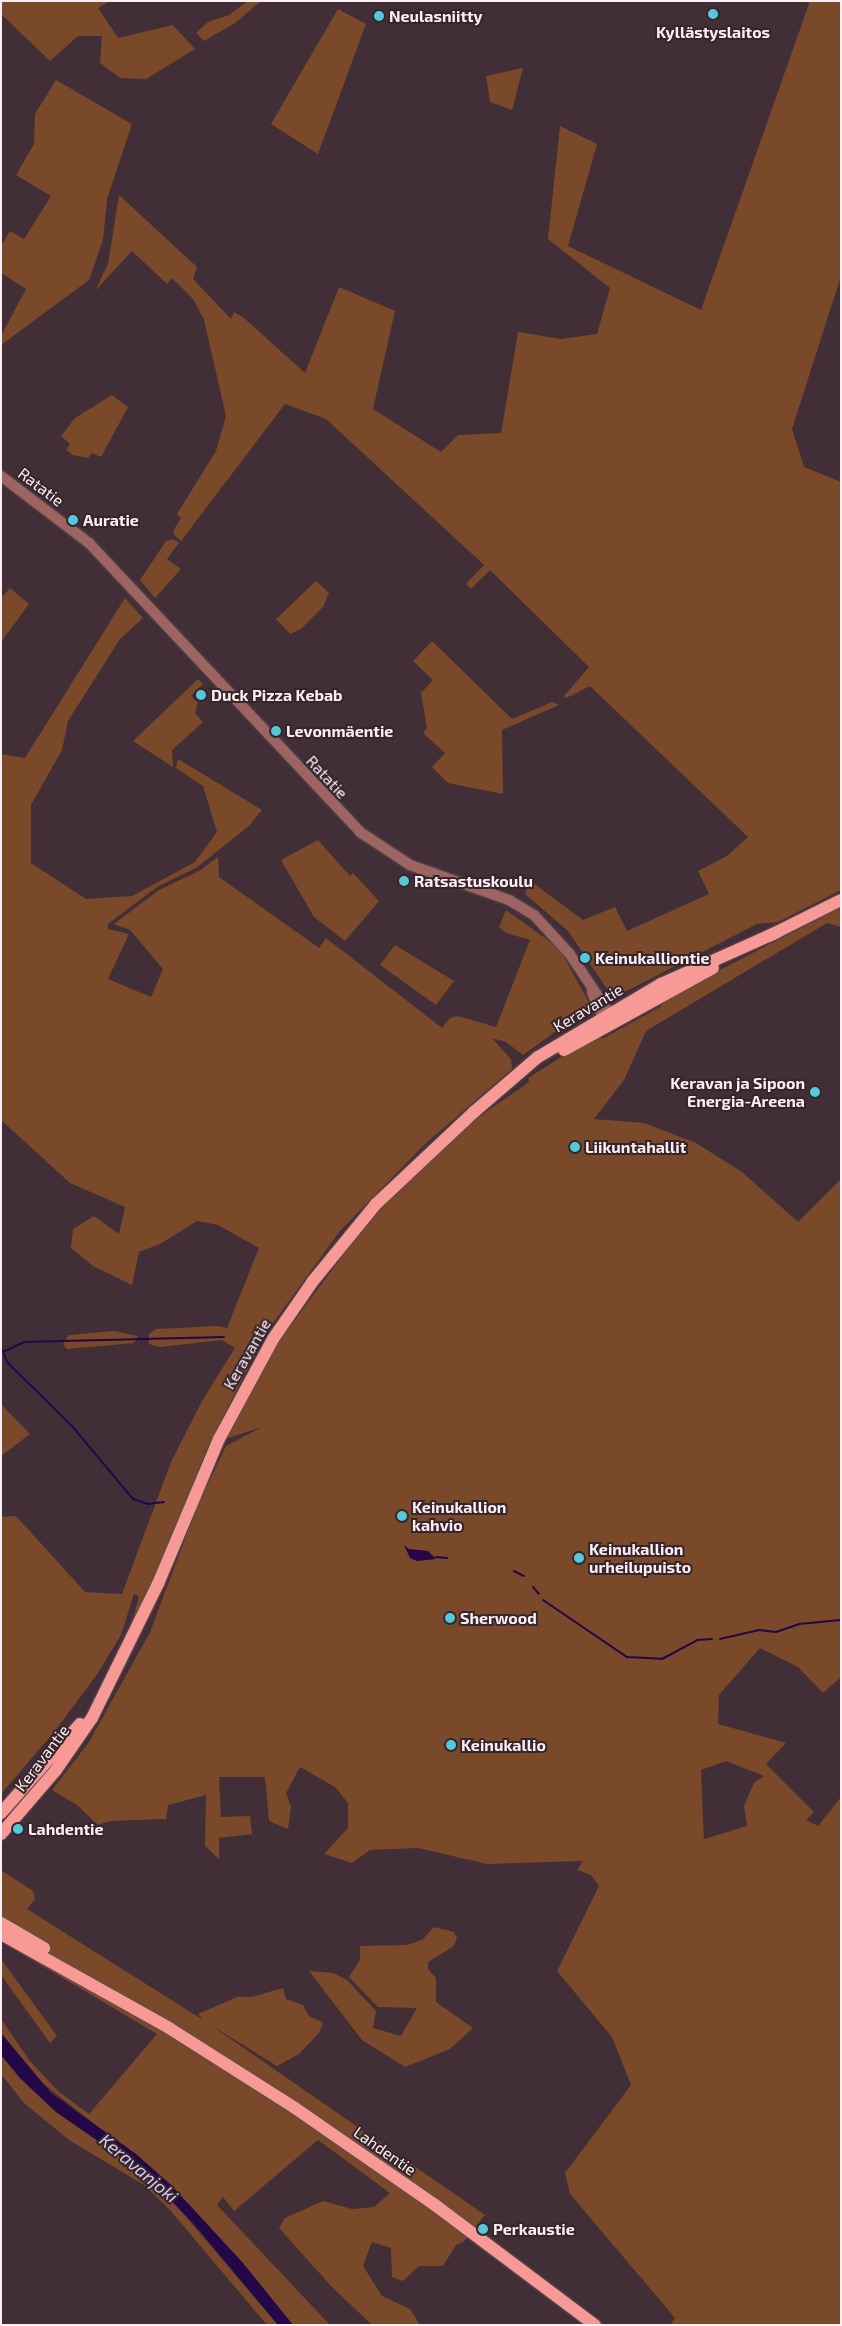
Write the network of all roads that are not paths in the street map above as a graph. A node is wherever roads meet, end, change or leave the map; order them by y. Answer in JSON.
{"nodes":[{"id":1,"x":1,"y":476,"type":"edge"},
{"id":2,"x":841,"y":900,"type":"edge"},
{"id":3,"x":608,"y":1019,"type":"junction"},
{"id":4,"x":102,"y":1697,"type":"junction"},
{"id":5,"x":1,"y":1813,"type":"edge"},
{"id":6,"x":1,"y":1834,"type":"edge"},
{"id":7,"x":1,"y":1923,"type":"edge"},
{"id":8,"x":1,"y":1934,"type":"edge"},
{"id":9,"x":148,"y":2016,"type":"junction"},
{"id":10,"x":595,"y":2325,"type":"edge"}],
"edges":[{"from":1,"to":3,"type":"street","name":"Ratatie"},
{"from":2,"to":3,"type":"main road","name":"Keravantie"},
{"from":3,"to":4,"type":"main road","name":"Keravantie"},
{"from":4,"to":5,"type":"main road","name":"Keravantie"},
{"from":4,"to":6,"type":"main road","name":"Keravantie"},
{"from":7,"to":9,"type":"main road","name":"Lahdentie"},
{"from":8,"to":9,"type":"main road","name":"Lahdentie"},
{"from":9,"to":10,"type":"main road","name":"Lahdentie"}]}
